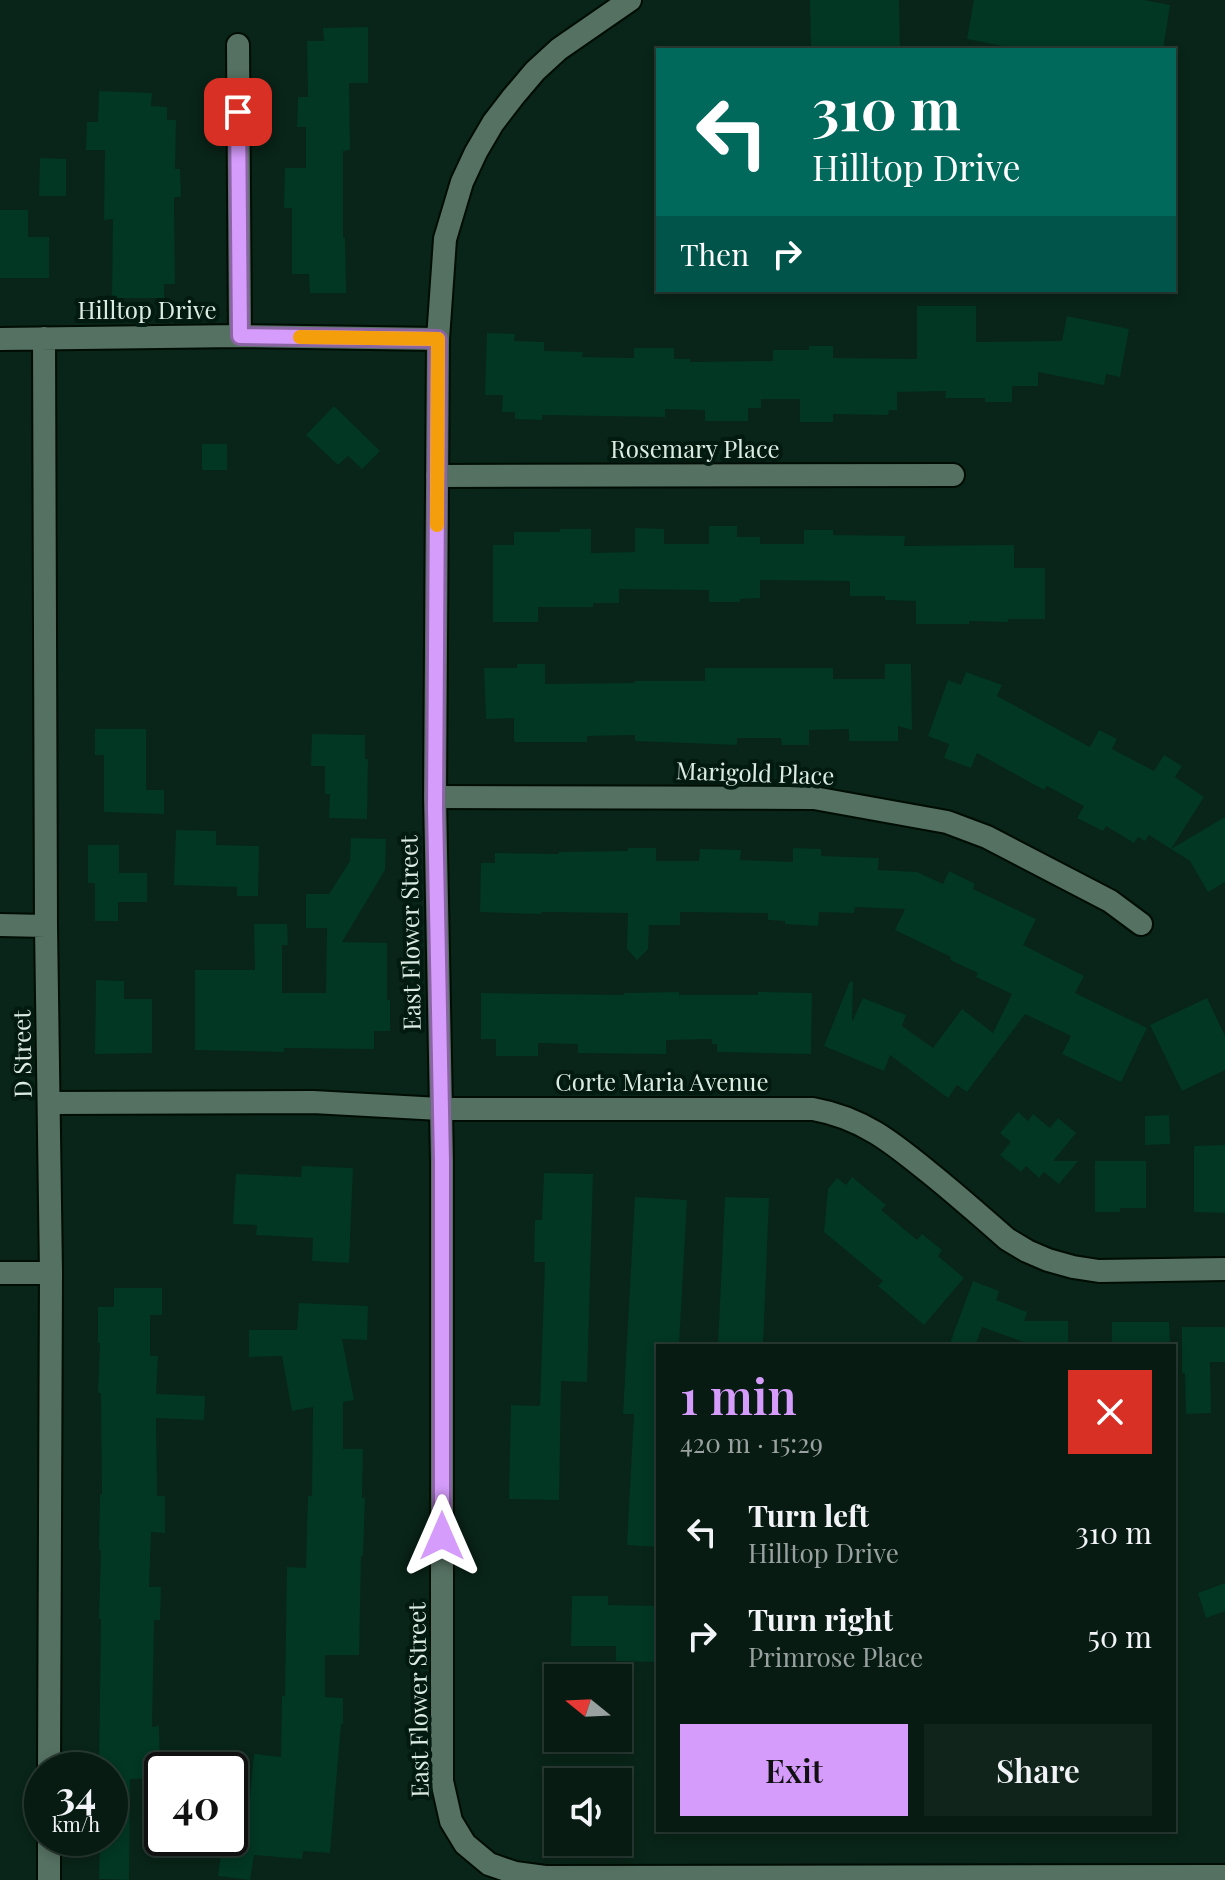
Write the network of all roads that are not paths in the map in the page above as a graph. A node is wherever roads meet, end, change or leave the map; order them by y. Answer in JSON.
{"nodes":[{"id":1,"x":630,"y":0,"type":"edge"},
{"id":2,"x":238,"y":45,"type":"dead end"},
{"id":3,"x":240,"y":336,"type":"junction"},
{"id":4,"x":44,"y":338,"type":"junction"},
{"id":5,"x":0,"y":339,"type":"edge"},
{"id":6,"x":438,"y":339,"type":"junction"},
{"id":7,"x":953,"y":475,"type":"dead end"},
{"id":8,"x":437,"y":476,"type":"junction"},
{"id":9,"x":435,"y":797,"type":"junction"},
{"id":10,"x":1141,"y":924,"type":"dead end"},
{"id":11,"x":0,"y":925,"type":"edge"},
{"id":12,"x":46,"y":926,"type":"junction"},
{"id":13,"x":50,"y":1103,"type":"junction"},
{"id":14,"x":440,"y":1109,"type":"junction"},
{"id":15,"x":1225,"y":1269,"type":"edge"},
{"id":16,"x":0,"y":1273,"type":"edge"},
{"id":17,"x":51,"y":1273,"type":"junction"},
{"id":18,"x":49,"y":1752,"type":"edge"},
{"id":19,"x":49,"y":1856,"type":"edge"},
{"id":20,"x":1225,"y":1876,"type":"edge"},
{"id":21,"x":543,"y":1878,"type":"edge"},
{"id":22,"x":49,"y":1880,"type":"edge"}],
"edges":[{"from":1,"to":6,"type":"street","name":"East Flower Street"},
{"from":2,"to":3,"type":"street"},
{"from":3,"to":4,"type":"street","name":"Hilltop Drive"},
{"from":3,"to":6,"type":"street","name":"Hilltop Drive"},
{"from":4,"to":5,"type":"street","name":"Hilltop Drive"},
{"from":4,"to":12,"type":"street","name":"D Street"},
{"from":6,"to":8,"type":"street","name":"East Flower Street"},
{"from":7,"to":8,"type":"street","name":"Rosemary Place"},
{"from":8,"to":9,"type":"street","name":"East Flower Street"},
{"from":9,"to":10,"type":"street","name":"Marigold Place"},
{"from":9,"to":14,"type":"street","name":"East Flower Street"},
{"from":11,"to":12,"type":"street"},
{"from":12,"to":13,"type":"street","name":"D Street"},
{"from":13,"to":14,"type":"street","name":"Corte Maria Avenue"},
{"from":13,"to":17,"type":"street","name":"D Street"},
{"from":14,"to":15,"type":"street","name":"Corte Maria Avenue"},
{"from":14,"to":21,"type":"street","name":"East Flower Street"},
{"from":16,"to":17,"type":"street"},
{"from":17,"to":18,"type":"street","name":"D Street"},
{"from":19,"to":22,"type":"street"},
{"from":20,"to":21,"type":"street","name":"East Flower Street"}]}
